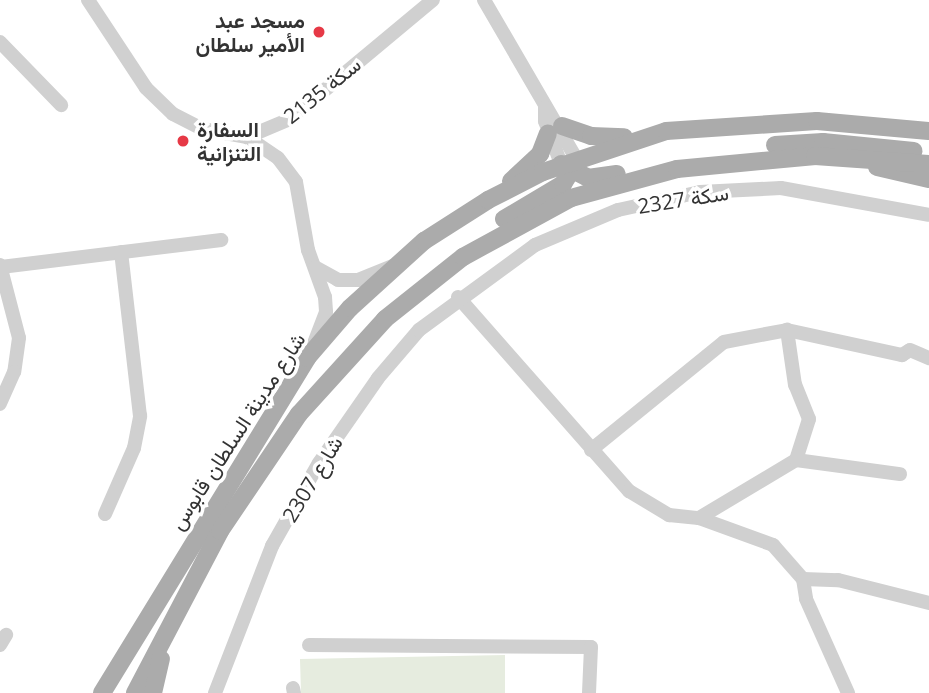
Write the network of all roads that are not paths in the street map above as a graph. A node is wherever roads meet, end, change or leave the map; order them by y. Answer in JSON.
{"nodes":[{"id":1,"x":88,"y":0,"type":"edge"},
{"id":2,"x":433,"y":0,"type":"edge"},
{"id":3,"x":484,"y":0,"type":"edge"},
{"id":4,"x":0,"y":42,"type":"edge"},
{"id":5,"x":61,"y":105,"type":"dead end"},
{"id":6,"x":555,"y":130,"type":"junction"},
{"id":7,"x":929,"y":131,"type":"edge"},
{"id":8,"x":645,"y":135,"type":"junction"},
{"id":9,"x":247,"y":137,"type":"junction"},
{"id":10,"x":929,"y":153,"type":"edge"},
{"id":11,"x":825,"y":155,"type":"junction"},
{"id":12,"x":929,"y":164,"type":"edge"},
{"id":13,"x":570,"y":165,"type":"junction"},
{"id":14,"x":929,"y":179,"type":"edge"},
{"id":15,"x":488,"y":200,"type":"junction"},
{"id":16,"x":929,"y":215,"type":"edge"},
{"id":17,"x":221,"y":240,"type":"dead end"},
{"id":18,"x":121,"y":252,"type":"junction"},
{"id":19,"x":395,"y":265,"type":"junction"},
{"id":20,"x":1,"y":266,"type":"edge"},
{"id":21,"x":314,"y":266,"type":"junction"},
{"id":22,"x":458,"y":297,"type":"junction"},
{"id":23,"x":787,"y":330,"type":"junction"},
{"id":24,"x":307,"y":358,"type":"junction"},
{"id":25,"x":345,"y":358,"type":"junction"},
{"id":26,"x":929,"y":358,"type":"edge"},
{"id":27,"x":0,"y":404,"type":"edge"},
{"id":28,"x":591,"y":450,"type":"junction"},
{"id":29,"x":796,"y":460,"type":"junction"},
{"id":30,"x":900,"y":474,"type":"dead end"},
{"id":31,"x":105,"y":514,"type":"dead end"},
{"id":32,"x":699,"y":519,"type":"junction"},
{"id":33,"x":803,"y":579,"type":"junction"},
{"id":34,"x":929,"y":603,"type":"edge"},
{"id":35,"x":171,"y":628,"type":"junction"},
{"id":36,"x":309,"y":645,"type":"dead end"},
{"id":37,"x":102,"y":693,"type":"edge"},
{"id":38,"x":135,"y":693,"type":"edge"},
{"id":39,"x":153,"y":693,"type":"edge"},
{"id":40,"x":215,"y":693,"type":"edge"},
{"id":41,"x":589,"y":693,"type":"edge"},
{"id":42,"x":848,"y":693,"type":"edge"}],
"edges":[{"from":1,"to":9,"type":"street"},
{"from":2,"to":9,"type":"street","name":"سكة 2135"},
{"from":3,"to":6,"type":"street"},
{"from":4,"to":5,"type":"street"},
{"from":6,"to":8,"type":"main road"},
{"from":6,"to":13,"type":"street"},
{"from":6,"to":15,"type":"main road"},
{"from":7,"to":8,"type":"main road","name":"شارع مدينة السلطان قابوس"},
{"from":8,"to":13,"type":"main road","name":"شارع مدينة السلطان قابوس"},
{"from":9,"to":21,"type":"street"},
{"from":10,"to":13,"type":"main road"},
{"from":11,"to":12,"type":"main road","name":"شارع مدينة السلطان قابوس"},
{"from":11,"to":14,"type":"main road"},
{"from":11,"to":25,"type":"main road","name":"شارع مدينة السلطان قابوس"},
{"from":13,"to":15,"type":"main road","name":"شارع مدينة السلطان قابوس"},
{"from":13,"to":25,"type":"main road"},
{"from":15,"to":19,"type":"main road","name":"شارع مدينة السلطان قابوس"},
{"from":16,"to":22,"type":"street","name":"سكة 2327"},
{"from":17,"to":18,"type":"street"},
{"from":18,"to":20,"type":"street"},
{"from":18,"to":31,"type":"street"},
{"from":19,"to":21,"type":"street"},
{"from":19,"to":24,"type":"main road","name":"شارع مدينة السلطان قابوس"},
{"from":20,"to":27,"type":"street"},
{"from":21,"to":24,"type":"street"},
{"from":22,"to":28,"type":"street"},
{"from":22,"to":40,"type":"street","name":"2307 شارع"},
{"from":23,"to":26,"type":"street"},
{"from":23,"to":28,"type":"street"},
{"from":23,"to":29,"type":"street"},
{"from":24,"to":37,"type":"main road","name":"شارع مدينة السلطان قابوس"},
{"from":25,"to":35,"type":"main road","name":"شارع مدينة السلطان قابوس"},
{"from":28,"to":32,"type":"street"},
{"from":29,"to":30,"type":"street"},
{"from":29,"to":32,"type":"street"},
{"from":32,"to":33,"type":"street"},
{"from":33,"to":34,"type":"street"},
{"from":33,"to":42,"type":"street"},
{"from":35,"to":38,"type":"main road","name":"شارع مدينة السلطان قابوس"},
{"from":35,"to":39,"type":"main road"},
{"from":36,"to":41,"type":"street"}]}
